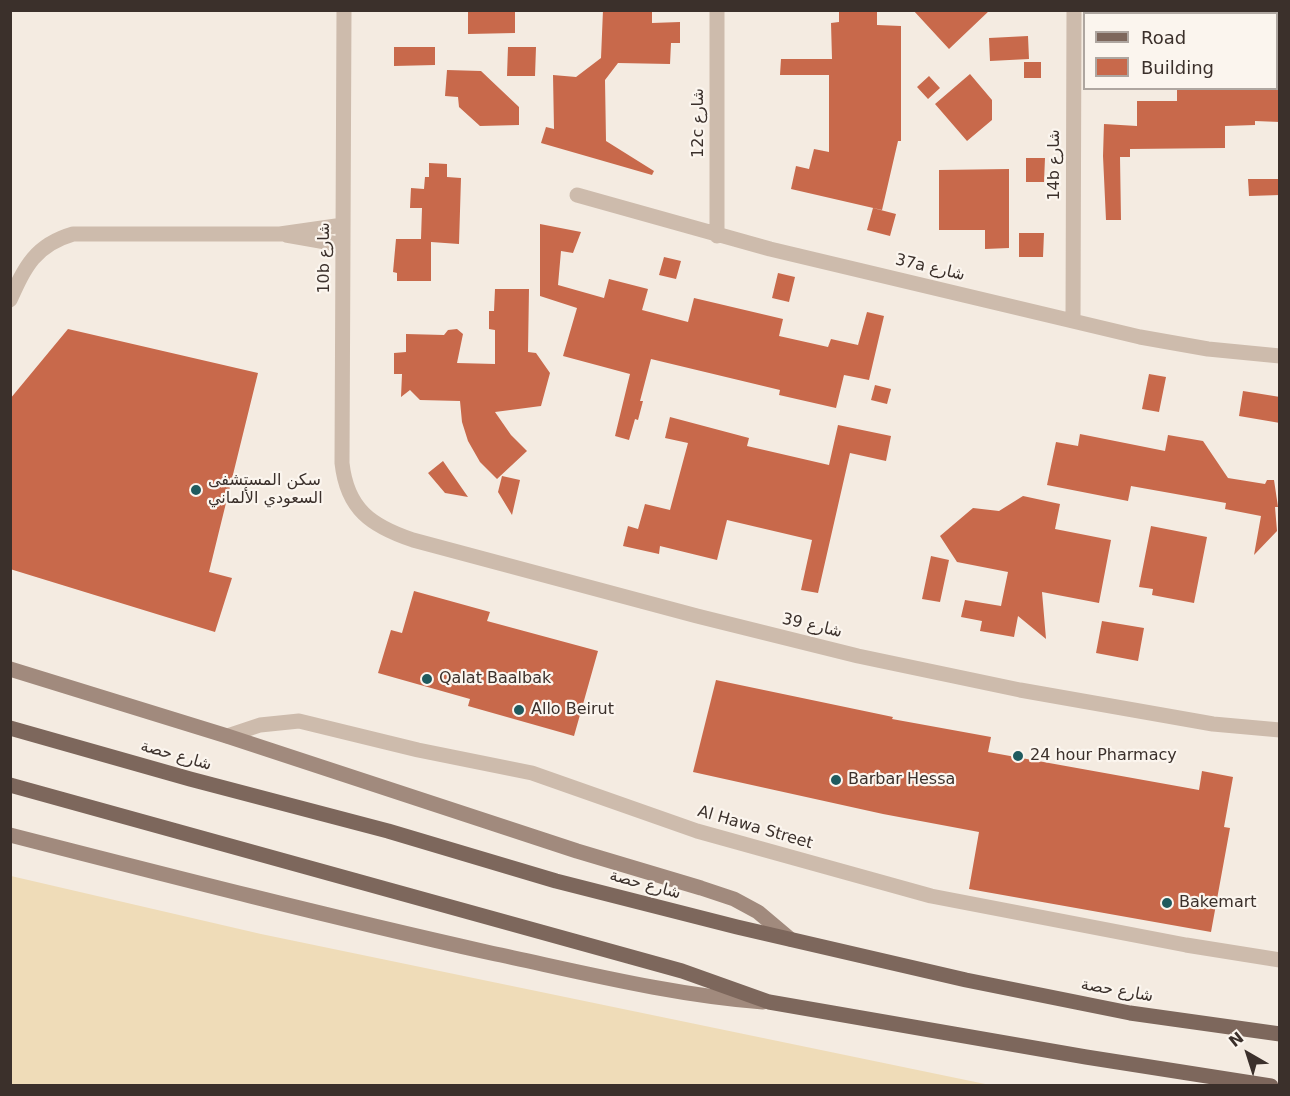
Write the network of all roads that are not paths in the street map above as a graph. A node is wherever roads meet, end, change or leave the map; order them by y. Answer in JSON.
{"nodes":[{"id":1,"x":344,"y":10,"type":"edge"},
{"id":2,"x":717,"y":10,"type":"edge"},
{"id":3,"x":1074,"y":10,"type":"edge"},
{"id":4,"x":577,"y":195,"type":"dead end"},
{"id":5,"x":343,"y":225,"type":"junction"},
{"id":6,"x":280,"y":234,"type":"junction"},
{"id":7,"x":717,"y":236,"type":"junction"},
{"id":8,"x":343,"y":245,"type":"junction"},
{"id":9,"x":10,"y":300,"type":"edge"},
{"id":10,"x":1073,"y":320,"type":"junction"},
{"id":11,"x":1280,"y":356,"type":"edge"},
{"id":12,"x":354,"y":503,"type":"joint"},
{"id":13,"x":10,"y":669,"type":"edge"},
{"id":14,"x":10,"y":728,"type":"edge"},
{"id":15,"x":1280,"y":730,"type":"edge"},
{"id":16,"x":227,"y":736,"type":"junction"},
{"id":17,"x":10,"y":784,"type":"edge"},
{"id":18,"x":10,"y":835,"type":"edge"},
{"id":19,"x":790,"y":939,"type":"junction"},
{"id":20,"x":1280,"y":960,"type":"edge"},
{"id":21,"x":769,"y":1002,"type":"junction"},
{"id":22,"x":1280,"y":1034,"type":"edge"},
{"id":23,"x":1271,"y":1086,"type":"edge"}],
"edges":[{"from":1,"to":5,"type":"street","name":"10b شارع"},
{"from":2,"to":7,"type":"street","name":"12c شارع"},
{"from":3,"to":10,"type":"street","name":"14b شارع"},
{"from":4,"to":7,"type":"street","name":"37a شارع"},
{"from":5,"to":6,"type":"street"},
{"from":5,"to":8,"type":"street","name":"10b شارع"},
{"from":6,"to":8,"type":"street"},
{"from":6,"to":9,"type":"street"},
{"from":7,"to":10,"type":"street","name":"37a شارع"},
{"from":8,"to":12,"type":"street","name":"10b شارع"},
{"from":10,"to":11,"type":"street","name":"37a شارع"},
{"from":12,"to":15,"type":"street","name":"شارع 39"},
{"from":13,"to":16,"type":"main road"},
{"from":14,"to":19,"type":"main road","name":"شارع حصة"},
{"from":16,"to":19,"type":"main road"},
{"from":16,"to":20,"type":"street","name":"Al Hawa Street"},
{"from":17,"to":21,"type":"main road"},
{"from":18,"to":21,"type":"main road"},
{"from":19,"to":22,"type":"main road","name":"شارع حصة"},
{"from":21,"to":23,"type":"main road"}]}
